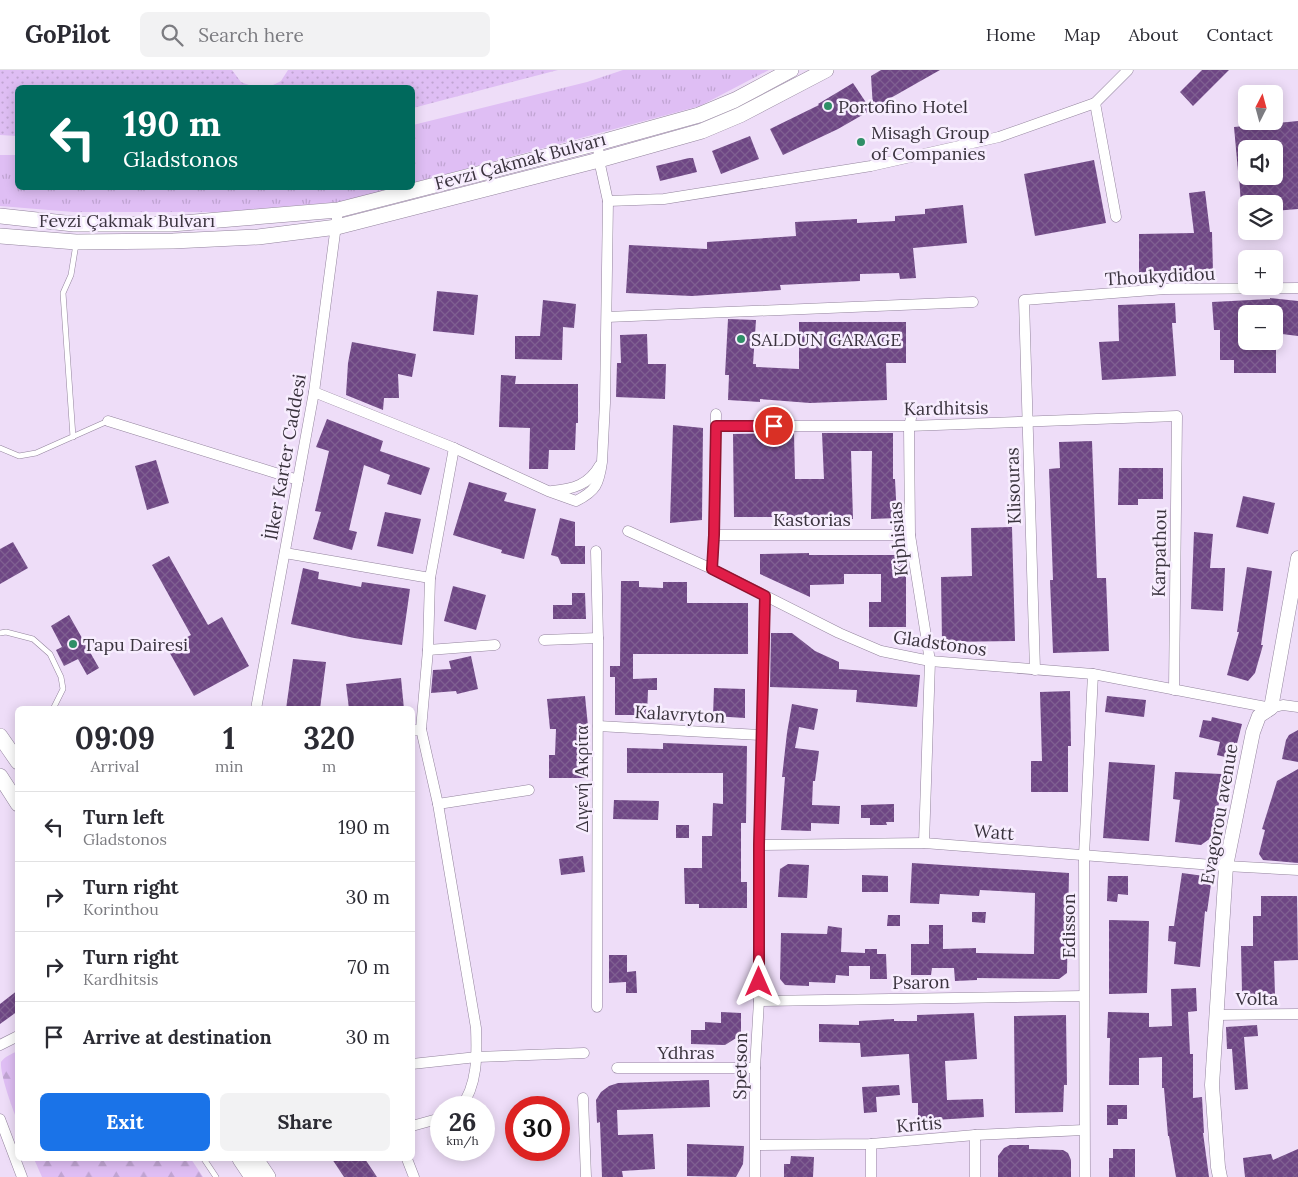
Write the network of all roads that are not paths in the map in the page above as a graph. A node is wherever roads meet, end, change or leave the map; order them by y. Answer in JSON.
{"nodes":[{"id":1,"x":791,"y":70,"type":"edge"},
{"id":2,"x":826,"y":70,"type":"edge"},
{"id":3,"x":1128,"y":70,"type":"edge"},
{"id":4,"x":1096,"y":104,"type":"junction"},
{"id":5,"x":598,"y":143,"type":"junction"},
{"id":6,"x":599,"y":160,"type":"junction"},
{"id":7,"x":608,"y":202,"type":"junction"},
{"id":8,"x":338,"y":210,"type":"junction"},
{"id":9,"x":0,"y":216,"type":"edge"},
{"id":10,"x":1116,"y":217,"type":"dead end"},
{"id":11,"x":337,"y":227,"type":"junction"},
{"id":12,"x":0,"y":236,"type":"edge"},
{"id":13,"x":76,"y":242,"type":"junction"},
{"id":14,"x":1298,"y":288,"type":"edge"},
{"id":15,"x":1024,"y":300,"type":"joint"},
{"id":16,"x":972,"y":302,"type":"dead end"},
{"id":17,"x":607,"y":317,"type":"junction"},
{"id":18,"x":314,"y":392,"type":"junction"},
{"id":19,"x":716,"y":414,"type":"dead end"},
{"id":20,"x":912,"y":414,"type":"dead end"},
{"id":21,"x":1176,"y":416,"type":"joint"},
{"id":22,"x":108,"y":421,"type":"joint"},
{"id":23,"x":1027,"y":423,"type":"junction"},
{"id":24,"x":716,"y":426,"type":"junction"},
{"id":25,"x":909,"y":426,"type":"junction"},
{"id":26,"x":73,"y":436,"type":"junction"},
{"id":27,"x":0,"y":448,"type":"edge"},
{"id":28,"x":454,"y":448,"type":"junction"},
{"id":29,"x":298,"y":480,"type":"junction"},
{"id":30,"x":628,"y":531,"type":"dead end"},
{"id":31,"x":714,"y":535,"type":"junction"},
{"id":32,"x":910,"y":535,"type":"junction"},
{"id":33,"x":596,"y":551,"type":"dead end"},
{"id":34,"x":285,"y":553,"type":"junction"},
{"id":35,"x":1298,"y":558,"type":"edge"},
{"id":36,"x":712,"y":569,"type":"junction"},
{"id":37,"x":430,"y":578,"type":"junction"},
{"id":38,"x":765,"y":596,"type":"junction"},
{"id":39,"x":0,"y":633,"type":"edge"},
{"id":40,"x":598,"y":638,"type":"junction"},
{"id":41,"x":544,"y":640,"type":"dead end"},
{"id":42,"x":495,"y":645,"type":"dead end"},
{"id":43,"x":428,"y":650,"type":"junction"},
{"id":44,"x":930,"y":661,"type":"junction"},
{"id":45,"x":1035,"y":670,"type":"junction"},
{"id":46,"x":1093,"y":674,"type":"junction"},
{"id":47,"x":1174,"y":690,"type":"junction"},
{"id":48,"x":54,"y":706,"type":"edge"},
{"id":49,"x":257,"y":706,"type":"edge"},
{"id":50,"x":1298,"y":707,"type":"edge"},
{"id":51,"x":1271,"y":708,"type":"junction"},
{"id":52,"x":598,"y":726,"type":"junction"},
{"id":53,"x":417,"y":730,"type":"edge"},
{"id":54,"x":760,"y":734,"type":"junction"},
{"id":55,"x":0,"y":736,"type":"edge"},
{"id":56,"x":15,"y":756,"type":"edge"},
{"id":57,"x":0,"y":776,"type":"edge"},
{"id":58,"x":529,"y":790,"type":"dead end"},
{"id":59,"x":15,"y":799,"type":"edge"},
{"id":60,"x":438,"y":804,"type":"junction"},
{"id":61,"x":924,"y":844,"type":"junction"},
{"id":62,"x":759,"y":845,"type":"junction"},
{"id":63,"x":1084,"y":855,"type":"junction"},
{"id":64,"x":1226,"y":866,"type":"junction"},
{"id":65,"x":1298,"y":870,"type":"edge"},
{"id":66,"x":1084,"y":996,"type":"junction"},
{"id":67,"x":759,"y":1001,"type":"junction"},
{"id":68,"x":597,"y":1008,"type":"dead end"},
{"id":69,"x":1298,"y":1014,"type":"edge"},
{"id":70,"x":1216,"y":1015,"type":"junction"},
{"id":71,"x":15,"y":1038,"type":"edge"},
{"id":72,"x":0,"y":1045,"type":"edge"},
{"id":73,"x":584,"y":1053,"type":"dead end"},
{"id":74,"x":477,"y":1057,"type":"junction"},
{"id":75,"x":415,"y":1064,"type":"edge"},
{"id":76,"x":617,"y":1068,"type":"dead end"},
{"id":77,"x":755,"y":1068,"type":"junction"},
{"id":78,"x":467,"y":1096,"type":"edge"},
{"id":79,"x":583,"y":1098,"type":"dead end"},
{"id":80,"x":0,"y":1119,"type":"edge"},
{"id":81,"x":430,"y":1121,"type":"edge"},
{"id":82,"x":415,"y":1125,"type":"edge"},
{"id":83,"x":1084,"y":1130,"type":"junction"},
{"id":84,"x":975,"y":1135,"type":"junction"},
{"id":85,"x":871,"y":1144,"type":"junction"},
{"id":86,"x":756,"y":1145,"type":"junction"},
{"id":87,"x":15,"y":1159,"type":"edge"},
{"id":88,"x":16,"y":1161,"type":"edge"},
{"id":89,"x":205,"y":1161,"type":"edge"},
{"id":90,"x":241,"y":1161,"type":"edge"},
{"id":91,"x":257,"y":1161,"type":"edge"},
{"id":92,"x":408,"y":1161,"type":"edge"},
{"id":93,"x":22,"y":1177,"type":"edge"},
{"id":94,"x":216,"y":1177,"type":"edge"},
{"id":95,"x":252,"y":1177,"type":"edge"},
{"id":96,"x":268,"y":1177,"type":"edge"},
{"id":97,"x":414,"y":1177,"type":"edge"},
{"id":98,"x":586,"y":1177,"type":"edge"},
{"id":99,"x":755,"y":1177,"type":"edge"},
{"id":100,"x":871,"y":1177,"type":"edge"},
{"id":101,"x":975,"y":1177,"type":"edge"},
{"id":102,"x":1085,"y":1177,"type":"edge"},
{"id":103,"x":1220,"y":1177,"type":"edge"}],
"edges":[{"from":1,"to":5,"type":"main road","name":"Fevzi Çakmak Bulvarı"},
{"from":2,"to":6,"type":"main road","name":"Fevzi Çakmak Bulvarı"},
{"from":3,"to":4,"type":"street"},
{"from":4,"to":7,"type":"street"},
{"from":4,"to":10,"type":"street"},
{"from":5,"to":6,"type":"street"},
{"from":5,"to":8,"type":"main road","name":"Fevzi Çakmak Bulvarı"},
{"from":6,"to":7,"type":"street"},
{"from":6,"to":11,"type":"main road","name":"Fevzi Çakmak Bulvarı"},
{"from":7,"to":17,"type":"street"},
{"from":8,"to":9,"type":"main road","name":"Fevzi Çakmak Bulvarı"},
{"from":8,"to":11,"type":"street","name":"İlker Karter Caddesi"},
{"from":11,"to":13,"type":"main road","name":"Fevzi Çakmak Bulvarı"},
{"from":11,"to":18,"type":"street","name":"İlker Karter Caddesi"},
{"from":12,"to":13,"type":"main road","name":"Fevzi Çakmak Bulvarı"},
{"from":13,"to":26,"type":"lane"},
{"from":14,"to":15,"type":"street","name":"Thoukydidou"},
{"from":15,"to":23,"type":"street","name":"Klisouras"},
{"from":16,"to":17,"type":"street"},
{"from":17,"to":28,"type":"street"},
{"from":18,"to":28,"type":"street"},
{"from":18,"to":29,"type":"street","name":"İlker Karter Caddesi"},
{"from":19,"to":24,"type":"street"},
{"from":20,"to":25,"type":"street","name":"Kiphisias"},
{"from":21,"to":23,"type":"street","name":"Kardhitsis"},
{"from":21,"to":47,"type":"street","name":"Karpathou"},
{"from":22,"to":26,"type":"lane"},
{"from":22,"to":29,"type":"street"},
{"from":23,"to":25,"type":"street","name":"Kardhitsis"},
{"from":23,"to":45,"type":"street","name":"Klisouras"},
{"from":24,"to":25,"type":"street","name":"Kardhitsis"},
{"from":24,"to":31,"type":"street"},
{"from":25,"to":32,"type":"street","name":"Kiphisias"},
{"from":26,"to":27,"type":"lane"},
{"from":28,"to":37,"type":"street"},
{"from":29,"to":34,"type":"street","name":"İlker Karter Caddesi"},
{"from":30,"to":36,"type":"street","name":"Gladstonos"},
{"from":31,"to":32,"type":"street","name":"Kastorias"},
{"from":31,"to":36,"type":"street"},
{"from":32,"to":44,"type":"street","name":"Kiphisias"},
{"from":33,"to":40,"type":"street","name":"Διγενή Ακρίτα"},
{"from":34,"to":37,"type":"street"},
{"from":34,"to":49,"type":"street","name":"İlker Karter Caddesi"},
{"from":35,"to":51,"type":"street"},
{"from":36,"to":38,"type":"street","name":"Gladstonos"},
{"from":37,"to":43,"type":"street"},
{"from":38,"to":44,"type":"street","name":"Gladstonos"},
{"from":38,"to":54,"type":"street","name":"Spetson"},
{"from":39,"to":48,"type":"lane"},
{"from":40,"to":41,"type":"street"},
{"from":40,"to":52,"type":"street","name":"Διγενή Ακρίτα"},
{"from":42,"to":43,"type":"street"},
{"from":43,"to":53,"type":"street"},
{"from":44,"to":45,"type":"street","name":"Gladstonos"},
{"from":44,"to":61,"type":"street","name":"Kiphisias"},
{"from":45,"to":46,"type":"street","name":"Gladstonos"},
{"from":46,"to":47,"type":"street","name":"Gladstonos"},
{"from":46,"to":63,"type":"street","name":"Edisson"},
{"from":47,"to":51,"type":"street","name":"Gladstonos"},
{"from":50,"to":51,"type":"street","name":"Gladstonos"},
{"from":51,"to":64,"type":"street","name":"Evagorou avenue"},
{"from":52,"to":54,"type":"street","name":"Kalavryton"},
{"from":52,"to":68,"type":"street","name":"Διγενή Ακρίτα"},
{"from":53,"to":60,"type":"street"},
{"from":54,"to":62,"type":"street","name":"Spetson"},
{"from":55,"to":56,"type":"main road"},
{"from":57,"to":59,"type":"main road"},
{"from":58,"to":60,"type":"street"},
{"from":60,"to":74,"type":"street"},
{"from":61,"to":62,"type":"street","name":"Watt"},
{"from":61,"to":63,"type":"street","name":"Watt"},
{"from":62,"to":67,"type":"street","name":"Spetson"},
{"from":63,"to":64,"type":"street","name":"Watt"},
{"from":63,"to":66,"type":"street","name":"Edisson"},
{"from":64,"to":65,"type":"street","name":"Watt"},
{"from":64,"to":70,"type":"street","name":"Evagorou avenue"},
{"from":66,"to":67,"type":"street","name":"Psaron"},
{"from":66,"to":83,"type":"street","name":"Edisson"},
{"from":67,"to":77,"type":"street","name":"Spetson"},
{"from":69,"to":70,"type":"street","name":"Volta"},
{"from":70,"to":103,"type":"street","name":"Evagorou avenue"},
{"from":71,"to":72,"type":"street"},
{"from":73,"to":74,"type":"street"},
{"from":74,"to":75,"type":"street"},
{"from":74,"to":78,"type":"street"},
{"from":76,"to":77,"type":"street","name":"Ydhras"},
{"from":77,"to":86,"type":"street","name":"Spetson"},
{"from":79,"to":98,"type":"street"},
{"from":80,"to":87,"type":"street"},
{"from":81,"to":82,"type":"street"},
{"from":83,"to":84,"type":"street","name":"Kritis"},
{"from":83,"to":102,"type":"street","name":"Edisson"},
{"from":84,"to":85,"type":"street","name":"Kritis"},
{"from":84,"to":101,"type":"street"},
{"from":85,"to":86,"type":"street","name":"Kritis"},
{"from":85,"to":100,"type":"street"},
{"from":86,"to":99,"type":"street","name":"Spetson"},
{"from":88,"to":93,"type":"street"},
{"from":89,"to":94,"type":"lane"},
{"from":90,"to":95,"type":"main road"},
{"from":91,"to":96,"type":"main road"},
{"from":92,"to":97,"type":"street"}]}
